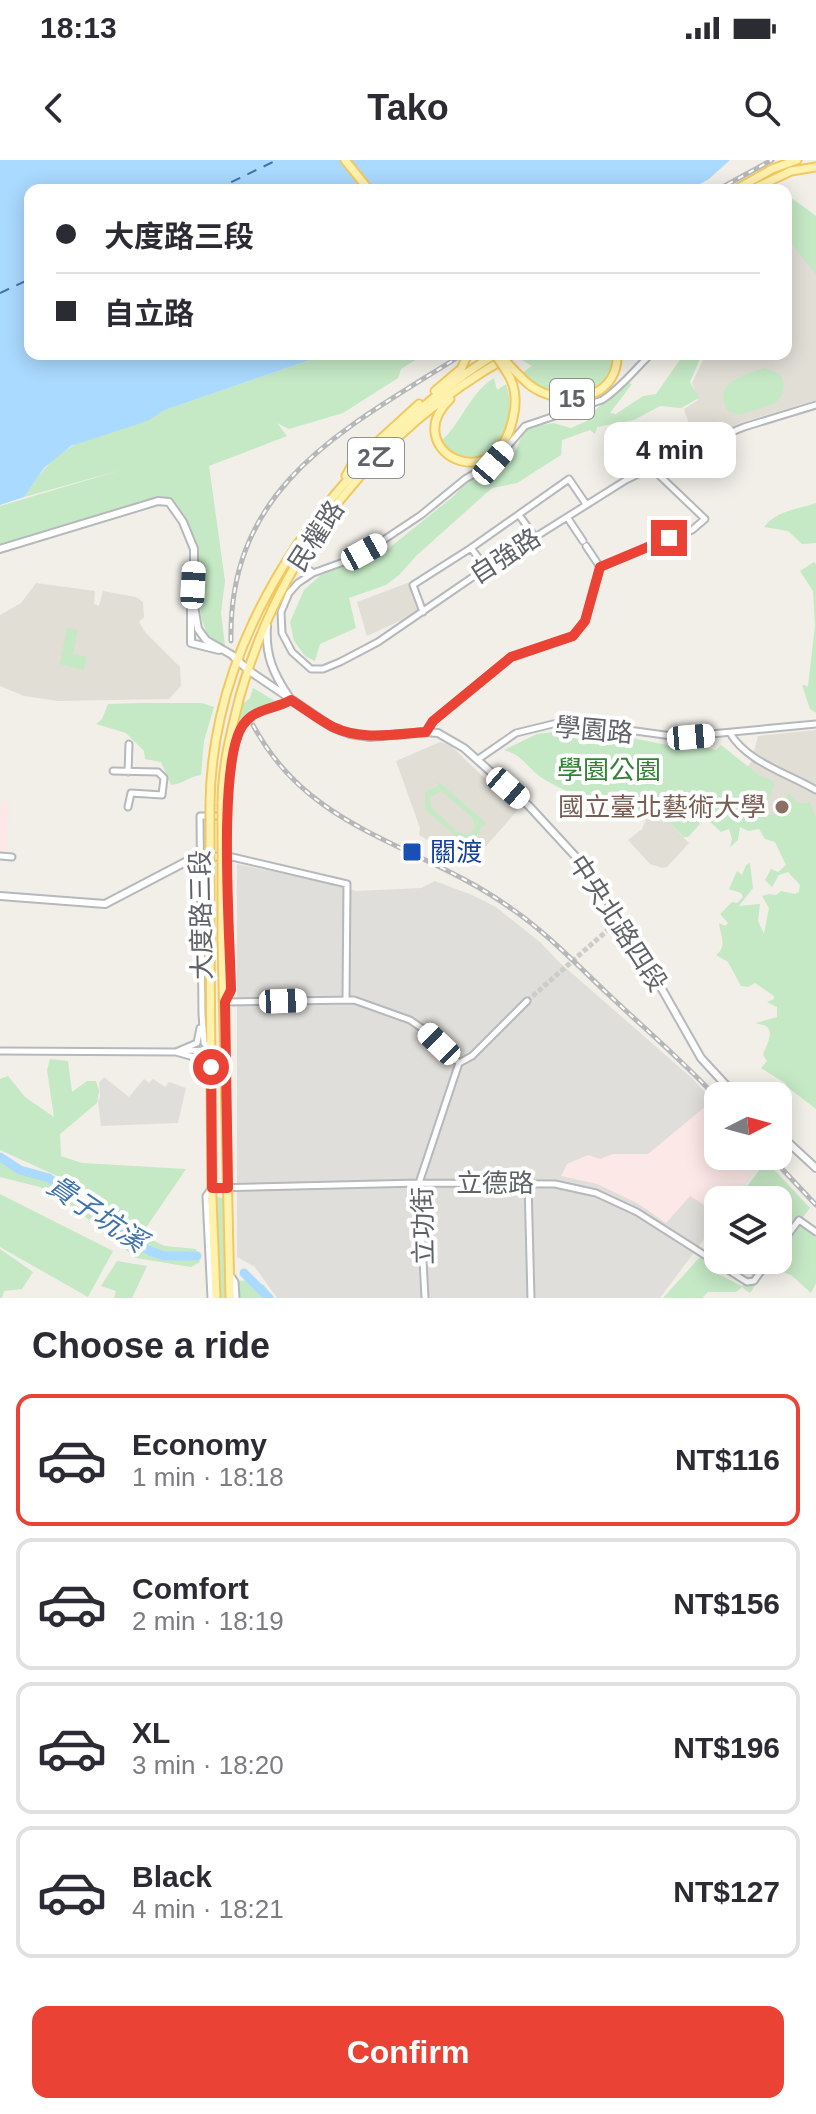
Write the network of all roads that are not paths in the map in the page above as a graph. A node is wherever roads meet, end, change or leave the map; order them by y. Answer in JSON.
{"nodes":[{"id":1,"x":345,"y":160,"type":"edge"},
{"id":2,"x":797,"y":160,"type":"edge"},
{"id":3,"x":816,"y":167,"type":"edge"},
{"id":4,"x":364,"y":184,"type":"edge"},
{"id":5,"x":746,"y":184,"type":"edge"},
{"id":6,"x":764,"y":184,"type":"edge"},
{"id":7,"x":465,"y":360,"type":"edge"},
{"id":8,"x":491,"y":360,"type":"edge"},
{"id":9,"x":493,"y":360,"type":"edge"},
{"id":10,"x":502,"y":360,"type":"edge"},
{"id":11,"x":616,"y":360,"type":"edge"},
{"id":12,"x":644,"y":360,"type":"edge"},
{"id":13,"x":508,"y":369,"type":"junction"},
{"id":14,"x":474,"y":378,"type":"junction"},
{"id":15,"x":816,"y":405,"type":"edge"},
{"id":16,"x":422,"y":411,"type":"junction"},
{"id":17,"x":639,"y":453,"type":"dead end"},
{"id":18,"x":652,"y":466,"type":"junction"},
{"id":19,"x":339,"y":489,"type":"junction"},
{"id":20,"x":586,"y":504,"type":"junction"},
{"id":21,"x":519,"y":515,"type":"junction"},
{"id":22,"x":567,"y":517,"type":"junction"},
{"id":23,"x":535,"y":537,"type":"junction"},
{"id":24,"x":471,"y":548,"type":"junction"},
{"id":25,"x":0,"y":549,"type":"edge"},
{"id":26,"x":290,"y":555,"type":"junction"},
{"id":27,"x":298,"y":561,"type":"junction"},
{"id":28,"x":600,"y":567,"type":"junction"},
{"id":29,"x":486,"y":568,"type":"junction"},
{"id":30,"x":313,"y":573,"type":"junction"},
{"id":31,"x":193,"y":585,"type":"junction"},
{"id":32,"x":423,"y":612,"type":"junction"},
{"id":33,"x":268,"y":616,"type":"junction"},
{"id":34,"x":246,"y":641,"type":"joint"},
{"id":35,"x":191,"y":643,"type":"junction"},
{"id":36,"x":213,"y":645,"type":"junction"},
{"id":37,"x":254,"y":648,"type":"joint"},
{"id":38,"x":229,"y":653,"type":"junction"},
{"id":39,"x":238,"y":660,"type":"junction"},
{"id":40,"x":248,"y":670,"type":"junction"},
{"id":41,"x":291,"y":700,"type":"junction"},
{"id":42,"x":816,"y":724,"type":"edge"},
{"id":43,"x":426,"y":732,"type":"junction"},
{"id":44,"x":730,"y":733,"type":"junction"},
{"id":45,"x":129,"y":744,"type":"dead end"},
{"id":46,"x":477,"y":760,"type":"junction"},
{"id":47,"x":113,"y":771,"type":"dead end"},
{"id":48,"x":128,"y":772,"type":"junction"},
{"id":49,"x":816,"y":790,"type":"edge"},
{"id":50,"x":128,"y":807,"type":"dead end"},
{"id":51,"x":228,"y":816,"type":"junction"},
{"id":52,"x":0,"y":856,"type":"edge"},
{"id":53,"x":228,"y":856,"type":"junction"},
{"id":54,"x":12,"y":857,"type":"dead end"},
{"id":55,"x":200,"y":857,"type":"junction"},
{"id":56,"x":0,"y":896,"type":"edge"},
{"id":57,"x":620,"y":920,"type":"junction"},
{"id":58,"x":610,"y":928,"type":"tunnel mouth"},
{"id":59,"x":346,"y":998,"type":"junction"},
{"id":60,"x":527,"y":1001,"type":"tunnel mouth"},
{"id":61,"x":225,"y":1002,"type":"junction"},
{"id":62,"x":202,"y":1014,"type":"junction"},
{"id":63,"x":183,"y":1050,"type":"junction"},
{"id":64,"x":0,"y":1051,"type":"edge"},
{"id":65,"x":212,"y":1051,"type":"junction"},
{"id":66,"x":176,"y":1052,"type":"junction"},
{"id":67,"x":459,"y":1063,"type":"junction"},
{"id":68,"x":723,"y":1082,"type":"edge"},
{"id":69,"x":211,"y":1083,"type":"junction"},
{"id":70,"x":792,"y":1146,"type":"edge"},
{"id":71,"x":816,"y":1168,"type":"edge"},
{"id":72,"x":419,"y":1183,"type":"junction"},
{"id":73,"x":528,"y":1183,"type":"junction"},
{"id":74,"x":212,"y":1188,"type":"junction"},
{"id":75,"x":228,"y":1188,"type":"junction"},
{"id":76,"x":792,"y":1229,"type":"edge"},
{"id":77,"x":816,"y":1232,"type":"edge"},
{"id":78,"x":704,"y":1254,"type":"edge"},
{"id":79,"x":737,"y":1274,"type":"edge"},
{"id":80,"x":758,"y":1274,"type":"edge"},
{"id":81,"x":213,"y":1298,"type":"edge"},
{"id":82,"x":233,"y":1298,"type":"edge"},
{"id":83,"x":425,"y":1298,"type":"edge"},
{"id":84,"x":531,"y":1298,"type":"edge"}],
"edges":[{"from":1,"to":4,"type":"main road"},
{"from":2,"to":5,"type":"main road"},
{"from":3,"to":6,"type":"main road"},
{"from":7,"to":19,"type":"main road"},
{"from":8,"to":16,"type":"main road","name":"民權路","number":"2乙"},
{"from":9,"to":14,"type":"main road","name":"民權路","number":"2乙"},
{"from":10,"to":13,"type":"main road","number":"15","bridge":true},
{"from":11,"to":13,"type":"main road","number":"15"},
{"from":12,"to":30,"type":"street"},
{"from":13,"to":14,"type":"main road","number":"15"},
{"from":14,"to":16,"type":"main road","name":"民權路","number":"2乙"},
{"from":15,"to":18,"type":"street","name":"自強路"},
{"from":16,"to":19,"type":"main road","name":"民權路","number":"2乙"},
{"from":16,"to":27,"type":"main road","name":"民權路","number":"2乙"},
{"from":17,"to":18,"type":"street"},
{"from":18,"to":20,"type":"street","name":"自強路"},
{"from":18,"to":28,"type":"street"},
{"from":19,"to":26,"type":"main road","name":"民權路","number":"2乙"},
{"from":20,"to":21,"type":"street"},
{"from":20,"to":22,"type":"street","name":"自強路"},
{"from":21,"to":23,"type":"street"},
{"from":21,"to":24,"type":"street"},
{"from":22,"to":23,"type":"street","name":"自強路"},
{"from":22,"to":28,"type":"street"},
{"from":23,"to":29,"type":"street","name":"自強路"},
{"from":24,"to":29,"type":"street"},
{"from":24,"to":32,"type":"street"},
{"from":25,"to":31,"type":"street"},
{"from":26,"to":27,"type":"street"},
{"from":26,"to":34,"type":"main road","name":"民權路","number":"2乙"},
{"from":27,"to":30,"type":"street"},
{"from":27,"to":33,"type":"main road","name":"民權路","number":"2乙"},
{"from":28,"to":43,"type":"street"},
{"from":29,"to":32,"type":"street","name":"自強路"},
{"from":30,"to":32,"type":"street","name":"自強路"},
{"from":31,"to":35,"type":"street"},
{"from":31,"to":36,"type":"street"},
{"from":33,"to":37,"type":"main road","name":"民權路","number":"2乙"},
{"from":33,"to":41,"type":"street"},
{"from":34,"to":39,"type":"main road","name":"大度路三段","number":"2乙"},
{"from":35,"to":36,"type":"street"},
{"from":35,"to":38,"type":"street"},
{"from":36,"to":38,"type":"street"},
{"from":37,"to":40,"type":"main road","name":"大度路三段","number":"2乙"},
{"from":38,"to":39,"type":"street","name":"中央北路四段"},
{"from":39,"to":40,"type":"street","name":"中央北路四段"},
{"from":39,"to":65,"type":"main road","name":"大度路三段","number":"2乙","bridge":true},
{"from":40,"to":41,"type":"street","name":"中央北路四段"},
{"from":40,"to":61,"type":"main road","name":"大度路三段","number":"2乙","bridge":true},
{"from":41,"to":43,"type":"street","name":"中央北路四段"},
{"from":41,"to":51,"type":"street","name":"大度路三段"},
{"from":42,"to":44,"type":"street","name":"學園路"},
{"from":43,"to":46,"type":"street","name":"中央北路四段"},
{"from":44,"to":46,"type":"street","name":"學園路"},
{"from":44,"to":49,"type":"street"},
{"from":45,"to":48,"type":"street"},
{"from":46,"to":57,"type":"street","name":"中央北路四段"},
{"from":47,"to":48,"type":"street"},
{"from":48,"to":50,"type":"street"},
{"from":51,"to":53,"type":"street","name":"大度路三段"},
{"from":51,"to":55,"type":"street","name":"大度路三段"},
{"from":52,"to":54,"type":"street"},
{"from":53,"to":55,"type":"street"},
{"from":53,"to":59,"type":"street"},
{"from":53,"to":61,"type":"street","name":"大度路三段"},
{"from":55,"to":56,"type":"street"},
{"from":55,"to":62,"type":"street","name":"大度路三段"},
{"from":57,"to":58,"type":"street"},
{"from":57,"to":68,"type":"street","name":"中央北路四段"},
{"from":59,"to":61,"type":"street"},
{"from":59,"to":67,"type":"street"},
{"from":60,"to":67,"type":"street"},
{"from":61,"to":75,"type":"main road","name":"大度路三段","number":"2乙"},
{"from":62,"to":63,"type":"street"},
{"from":62,"to":65,"type":"street"},
{"from":63,"to":65,"type":"street"},
{"from":63,"to":66,"type":"street"},
{"from":64,"to":66,"type":"street"},
{"from":65,"to":69,"type":"main road","name":"大度路三段","number":"2乙"},
{"from":66,"to":69,"type":"street"},
{"from":67,"to":72,"type":"street","name":"立功街"},
{"from":69,"to":74,"type":"main road","name":"大度路三段","number":"2乙"},
{"from":70,"to":71,"type":"street"},
{"from":72,"to":73,"type":"street","name":"立德路"},
{"from":72,"to":75,"type":"street","name":"立德路"},
{"from":72,"to":83,"type":"street","name":"立功街"},
{"from":73,"to":78,"type":"street","name":"立德路"},
{"from":73,"to":84,"type":"street"},
{"from":74,"to":75,"type":"street","name":"立德路"},
{"from":74,"to":81,"type":"main road","name":"大度路三段","number":"2乙"},
{"from":75,"to":82,"type":"main road","name":"大度路三段","number":"2乙"},
{"from":76,"to":77,"type":"street"},
{"from":79,"to":80,"type":"street","name":"立德路"}]}
